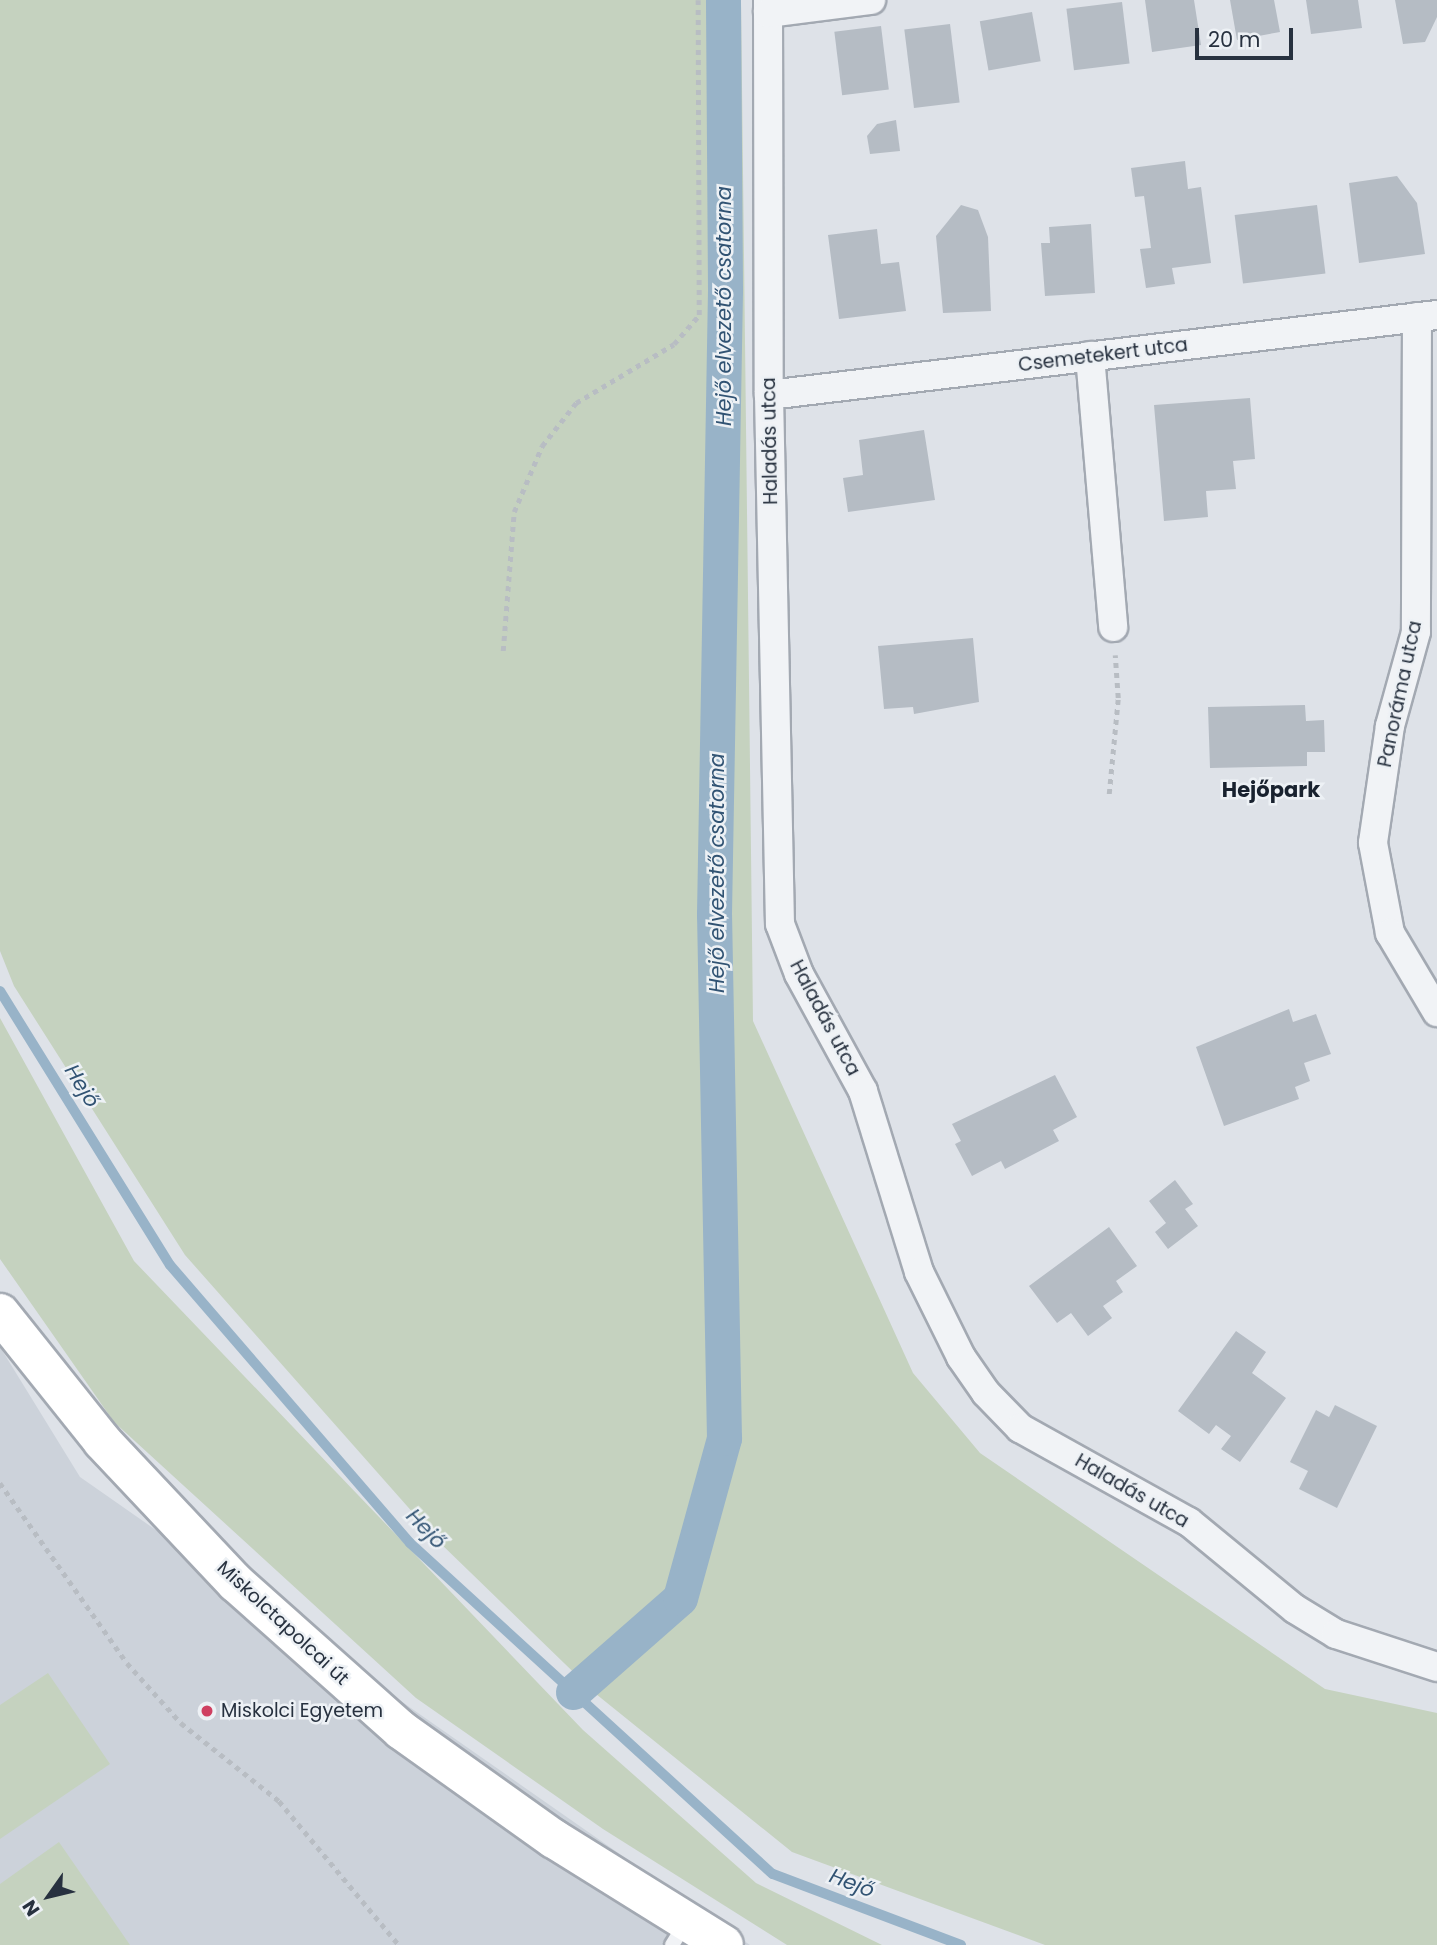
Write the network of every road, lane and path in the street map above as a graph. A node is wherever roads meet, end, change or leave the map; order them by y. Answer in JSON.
{"nodes":[{"id":1,"x":698,"y":0,"type":"edge"},
{"id":2,"x":871,"y":0,"type":"edge"},
{"id":3,"x":768,"y":6,"type":"edge"},
{"id":4,"x":1427,"y":316,"type":"edge"},
{"id":5,"x":1090,"y":356,"type":"junction"},
{"id":6,"x":769,"y":395,"type":"junction"},
{"id":7,"x":1113,"y":627,"type":"joint"},
{"id":8,"x":503,"y":651,"type":"dead end"},
{"id":9,"x":1109,"y":794,"type":"dead end"},
{"id":10,"x":1437,"y":1012,"type":"edge"},
{"id":11,"x":0,"y":1313,"type":"edge"},
{"id":12,"x":0,"y":1483,"type":"edge"},
{"id":13,"x":1437,"y":1667,"type":"edge"},
{"id":14,"x":678,"y":1934,"type":"edge"},
{"id":15,"x":399,"y":1945,"type":"edge"},
{"id":16,"x":724,"y":1945,"type":"edge"}],
"edges":[{"from":1,"to":8,"type":"path"},
{"from":2,"to":3,"type":"street"},
{"from":3,"to":6,"type":"street","name":"Haladás utca"},
{"from":4,"to":5,"type":"street","name":"Csemetekert utca"},
{"from":4,"to":10,"type":"street","name":"Panoráma utca"},
{"from":5,"to":6,"type":"street","name":"Csemetekert utca"},
{"from":5,"to":7,"type":"street"},
{"from":6,"to":13,"type":"street","name":"Haladás utca"},
{"from":7,"to":9,"type":"path"},
{"from":11,"to":14,"type":"street","name":"Miskolctapolcai út"},
{"from":12,"to":15,"type":"path"},
{"from":14,"to":16,"type":"street","name":"Miskolctapolcai út"}]}
